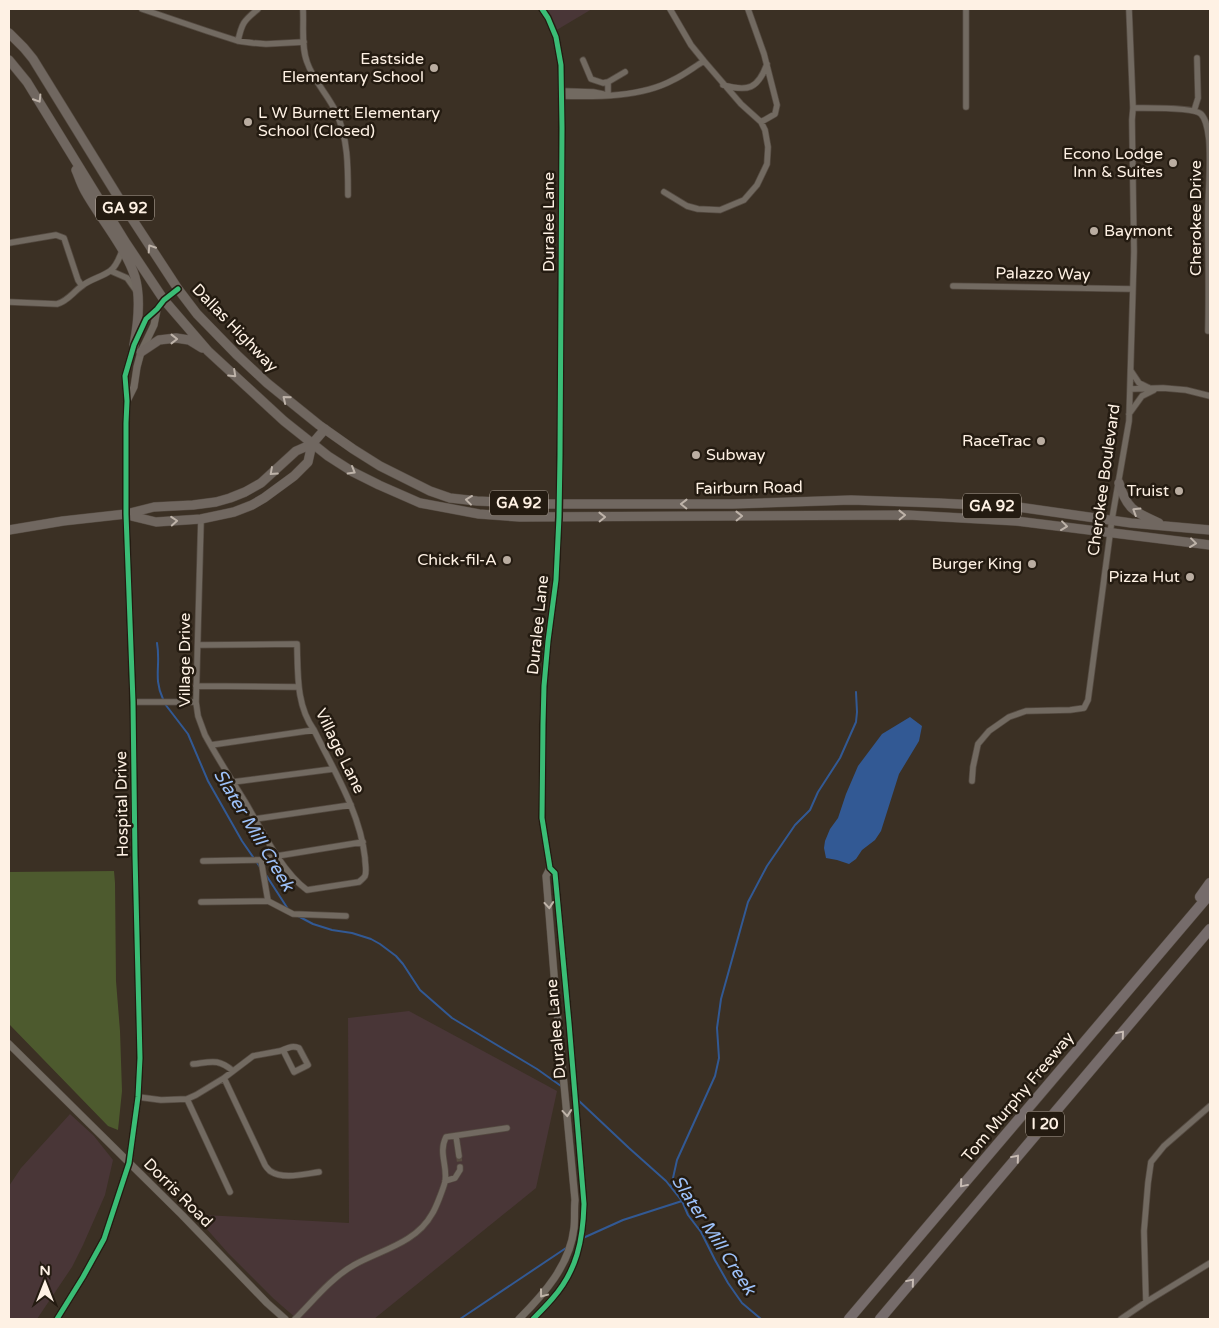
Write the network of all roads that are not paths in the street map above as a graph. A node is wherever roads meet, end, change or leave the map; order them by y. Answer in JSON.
{"nodes":[{"id":1,"x":142,"y":9,"type":"edge"},
{"id":2,"x":258,"y":9,"type":"edge"},
{"id":3,"x":303,"y":9,"type":"edge"},
{"id":4,"x":542,"y":9,"type":"edge"},
{"id":5,"x":670,"y":9,"type":"edge"},
{"id":6,"x":748,"y":9,"type":"edge"},
{"id":7,"x":966,"y":9,"type":"edge"},
{"id":8,"x":1129,"y":9,"type":"edge"},
{"id":9,"x":9,"y":33,"type":"edge"},
{"id":10,"x":238,"y":40,"type":"junction"},
{"id":11,"x":304,"y":42,"type":"junction"},
{"id":12,"x":1197,"y":58,"type":"dead end"},
{"id":13,"x":9,"y":60,"type":"edge"},
{"id":14,"x":583,"y":60,"type":"dead end"},
{"id":15,"x":704,"y":61,"type":"junction"},
{"id":16,"x":767,"y":64,"type":"junction"},
{"id":17,"x":625,"y":72,"type":"dead end"},
{"id":18,"x":608,"y":82,"type":"junction"},
{"id":19,"x":723,"y":85,"type":"junction"},
{"id":20,"x":561,"y":94,"type":"junction"},
{"id":21,"x":608,"y":95,"type":"junction"},
{"id":22,"x":966,"y":107,"type":"dead end"},
{"id":23,"x":1133,"y":108,"type":"junction"},
{"id":24,"x":1194,"y":111,"type":"junction"},
{"id":25,"x":761,"y":122,"type":"junction"},
{"id":26,"x":69,"y":150,"type":"junction"},
{"id":27,"x":1210,"y":180,"type":"edge"},
{"id":28,"x":664,"y":192,"type":"dead end"},
{"id":29,"x":348,"y":195,"type":"dead end"},
{"id":30,"x":9,"y":243,"type":"edge"},
{"id":31,"x":122,"y":251,"type":"junction"},
{"id":32,"x":111,"y":271,"type":"junction"},
{"id":33,"x":82,"y":286,"type":"junction"},
{"id":34,"x":952,"y":286,"type":"dead end"},
{"id":35,"x":178,"y":289,"type":"junction"},
{"id":36,"x":1132,"y":289,"type":"junction"},
{"id":37,"x":137,"y":292,"type":"junction"},
{"id":38,"x":164,"y":300,"type":"junction"},
{"id":39,"x":9,"y":302,"type":"edge"},
{"id":40,"x":158,"y":309,"type":"junction"},
{"id":41,"x":1208,"y":332,"type":"dead end"},
{"id":42,"x":134,"y":345,"type":"junction"},
{"id":43,"x":208,"y":351,"type":"junction"},
{"id":44,"x":141,"y":352,"type":"junction"},
{"id":45,"x":1131,"y":370,"type":"junction"},
{"id":46,"x":1149,"y":388,"type":"junction"},
{"id":47,"x":1163,"y":388,"type":"junction"},
{"id":48,"x":1130,"y":389,"type":"junction"},
{"id":49,"x":1210,"y":396,"type":"edge"},
{"id":50,"x":127,"y":401,"type":"junction"},
{"id":51,"x":1129,"y":414,"type":"junction"},
{"id":52,"x":325,"y":429,"type":"junction"},
{"id":53,"x":312,"y":444,"type":"junction"},
{"id":54,"x":1119,"y":483,"type":"junction"},
{"id":55,"x":559,"y":504,"type":"junction"},
{"id":56,"x":126,"y":514,"type":"junction"},
{"id":57,"x":559,"y":517,"type":"junction"},
{"id":58,"x":201,"y":519,"type":"junction"},
{"id":59,"x":1112,"y":520,"type":"junction"},
{"id":60,"x":1166,"y":526,"type":"junction"},
{"id":61,"x":9,"y":530,"type":"edge"},
{"id":62,"x":1210,"y":530,"type":"edge"},
{"id":63,"x":1111,"y":532,"type":"junction"},
{"id":64,"x":1210,"y":545,"type":"edge"},
{"id":65,"x":198,"y":645,"type":"junction"},
{"id":66,"x":196,"y":686,"type":"junction"},
{"id":67,"x":298,"y":687,"type":"junction"},
{"id":68,"x":133,"y":702,"type":"junction"},
{"id":69,"x":196,"y":702,"type":"junction"},
{"id":70,"x":314,"y":730,"type":"junction"},
{"id":71,"x":211,"y":745,"type":"junction"},
{"id":72,"x":333,"y":769,"type":"junction"},
{"id":73,"x":972,"y":781,"type":"dead end"},
{"id":74,"x":233,"y":782,"type":"junction"},
{"id":75,"x":351,"y":805,"type":"junction"},
{"id":76,"x":255,"y":819,"type":"junction"},
{"id":77,"x":363,"y":842,"type":"junction"},
{"id":78,"x":277,"y":856,"type":"junction"},
{"id":79,"x":261,"y":860,"type":"junction"},
{"id":80,"x":203,"y":861,"type":"dead end"},
{"id":81,"x":550,"y":868,"type":"junction"},
{"id":82,"x":364,"y":878,"type":"joint"},
{"id":83,"x":1210,"y":883,"type":"edge"},
{"id":84,"x":1210,"y":894,"type":"edge"},
{"id":85,"x":268,"y":901,"type":"junction"},
{"id":86,"x":201,"y":902,"type":"dead end"},
{"id":87,"x":346,"y":916,"type":"dead end"},
{"id":88,"x":1210,"y":929,"type":"edge"},
{"id":89,"x":1165,"y":947,"type":"junction"},
{"id":90,"x":9,"y":1044,"type":"edge"},
{"id":91,"x":283,"y":1050,"type":"junction"},
{"id":92,"x":193,"y":1064,"type":"dead end"},
{"id":93,"x":233,"y":1071,"type":"junction"},
{"id":94,"x":224,"y":1078,"type":"junction"},
{"id":95,"x":138,"y":1097,"type":"junction"},
{"id":96,"x":186,"y":1099,"type":"junction"},
{"id":97,"x":1210,"y":1106,"type":"edge"},
{"id":98,"x":507,"y":1128,"type":"dead end"},
{"id":99,"x":456,"y":1136,"type":"junction"},
{"id":100,"x":459,"y":1156,"type":"tunnel mouth"},
{"id":101,"x":129,"y":1162,"type":"junction"},
{"id":102,"x":460,"y":1166,"type":"dead end"},
{"id":103,"x":319,"y":1172,"type":"dead end"},
{"id":104,"x":445,"y":1181,"type":"junction"},
{"id":105,"x":230,"y":1192,"type":"dead end"},
{"id":106,"x":1210,"y":1263,"type":"edge"},
{"id":107,"x":1146,"y":1302,"type":"junction"},
{"id":108,"x":57,"y":1319,"type":"edge"},
{"id":109,"x":285,"y":1319,"type":"edge"},
{"id":110,"x":295,"y":1319,"type":"edge"},
{"id":111,"x":519,"y":1319,"type":"edge"},
{"id":112,"x":533,"y":1319,"type":"edge"},
{"id":113,"x":849,"y":1319,"type":"edge"},
{"id":114,"x":880,"y":1319,"type":"edge"},
{"id":115,"x":1121,"y":1319,"type":"edge"}],
"edges":[{"from":1,"to":10,"type":"street"},
{"from":2,"to":10,"type":"street"},
{"from":3,"to":11,"type":"street"},
{"from":4,"to":20,"type":"street","name":"Duralee Lane"},
{"from":5,"to":15,"type":"street"},
{"from":6,"to":16,"type":"street"},
{"from":7,"to":22,"type":"street"},
{"from":8,"to":23,"type":"street","name":"Cherokee Boulevard"},
{"from":35,"to":9,"type":"main road","name":"Dallas Highway","number":"GA 92","one_way":true},
{"from":10,"to":11,"type":"street"},
{"from":11,"to":29,"type":"street"},
{"from":12,"to":24,"type":"street"},
{"from":13,"to":26,"type":"main road","name":"Dallas Highway","number":"GA 92","one_way":true},
{"from":14,"to":18,"type":"street"},
{"from":15,"to":19,"type":"street"},
{"from":15,"to":21,"type":"street"},
{"from":16,"to":19,"type":"street"},
{"from":16,"to":25,"type":"street"},
{"from":17,"to":18,"type":"street"},
{"from":18,"to":21,"type":"street"},
{"from":19,"to":25,"type":"street"},
{"from":20,"to":21,"type":"street"},
{"from":20,"to":55,"type":"street","name":"Duralee Lane"},
{"from":23,"to":24,"type":"street"},
{"from":23,"to":36,"type":"street","name":"Cherokee Boulevard"},
{"from":24,"to":27,"type":"street","name":"Cherokee Drive"},
{"from":25,"to":28,"type":"street"},
{"from":26,"to":31,"type":"main road"},
{"from":26,"to":38,"type":"main road","name":"Dallas Highway","number":"GA 92"},
{"from":27,"to":41,"type":"street","name":"Cherokee Drive"},
{"from":30,"to":33,"type":"street"},
{"from":31,"to":32,"type":"street"},
{"from":31,"to":37,"type":"main road"},
{"from":32,"to":33,"type":"street"},
{"from":32,"to":37,"type":"street"},
{"from":33,"to":39,"type":"street"},
{"from":34,"to":36,"type":"street","name":"Palazzo Way"},
{"from":35,"to":38,"type":"street","name":"Hospital Drive"},
{"from":52,"to":35,"type":"main road","name":"Dallas Highway","number":"GA 92","one_way":true},
{"from":36,"to":45,"type":"street","name":"Cherokee Boulevard"},
{"from":37,"to":42,"type":"main road"},
{"from":38,"to":40,"type":"street","name":"Hospital Drive"},
{"from":38,"to":43,"type":"main road","name":"Dallas Highway","number":"GA 92"},
{"from":40,"to":42,"type":"street","name":"Hospital Drive"},
{"from":40,"to":44,"type":"street","name":"Hospital Drive"},
{"from":42,"to":50,"type":"street","name":"Hospital Drive"},
{"from":44,"to":43,"type":"main road","one_way":true},
{"from":43,"to":53,"type":"main road","name":"Dallas Highway","number":"GA 92","one_way":true},
{"from":44,"to":50,"type":"street","name":"Hospital Drive"},
{"from":45,"to":46,"type":"street"},
{"from":45,"to":48,"type":"street","name":"Cherokee Boulevard"},
{"from":46,"to":47,"type":"street"},
{"from":46,"to":48,"type":"street"},
{"from":47,"to":49,"type":"street"},
{"from":47,"to":51,"type":"street"},
{"from":48,"to":51,"type":"street","name":"Cherokee Boulevard"},
{"from":50,"to":56,"type":"street","name":"Hospital Drive"},
{"from":51,"to":54,"type":"street","name":"Cherokee Boulevard"},
{"from":52,"to":53,"type":"main road"},
{"from":55,"to":52,"type":"main road","name":"Fairburn Road","number":"GA 92","one_way":true},
{"from":53,"to":56,"type":"main road","one_way":true},
{"from":53,"to":57,"type":"main road","name":"Fairburn Road","number":"GA 92","one_way":true},
{"from":53,"to":58,"type":"main road"},
{"from":54,"to":59,"type":"street","name":"Cherokee Boulevard"},
{"from":60,"to":54,"type":"main road","one_way":true},
{"from":55,"to":57,"type":"street","name":"Duralee Lane"},
{"from":59,"to":55,"type":"main road","name":"Fairburn Road","number":"GA 92","one_way":true},
{"from":56,"to":58,"type":"main road","one_way":true},
{"from":56,"to":61,"type":"main road"},
{"from":56,"to":68,"type":"street","name":"Hospital Drive"},
{"from":57,"to":63,"type":"main road","name":"Fairburn Road","number":"GA 92","one_way":true},
{"from":57,"to":81,"type":"street","name":"Duralee Lane"},
{"from":58,"to":65,"type":"street","name":"Village Drive"},
{"from":59,"to":60,"type":"main road","name":"Fairburn Road","number":"GA 92"},
{"from":59,"to":63,"type":"street","name":"Cherokee Boulevard"},
{"from":60,"to":62,"type":"main road","name":"Fairburn Road","number":"GA 92"},
{"from":63,"to":64,"type":"main road","name":"Fairburn Road","number":"GA 92","one_way":true},
{"from":63,"to":73,"type":"street","name":"Cherokee Boulevard"},
{"from":65,"to":66,"type":"street","name":"Village Drive"},
{"from":65,"to":67,"type":"street","name":"Village Lane"},
{"from":66,"to":67,"type":"street"},
{"from":66,"to":69,"type":"street","name":"Village Drive"},
{"from":67,"to":70,"type":"street","name":"Village Lane"},
{"from":68,"to":69,"type":"street"},
{"from":68,"to":95,"type":"street","name":"Hospital Drive"},
{"from":69,"to":71,"type":"street","name":"Village Drive"},
{"from":70,"to":71,"type":"street"},
{"from":70,"to":72,"type":"street","name":"Village Lane"},
{"from":71,"to":74,"type":"street","name":"Village Drive"},
{"from":72,"to":74,"type":"street"},
{"from":72,"to":75,"type":"street","name":"Village Lane"},
{"from":74,"to":76,"type":"street","name":"Village Drive"},
{"from":75,"to":76,"type":"street"},
{"from":75,"to":77,"type":"street","name":"Village Lane"},
{"from":76,"to":78,"type":"street","name":"Village Drive"},
{"from":77,"to":78,"type":"street"},
{"from":77,"to":82,"type":"street","name":"Village Lane"},
{"from":78,"to":79,"type":"street"},
{"from":78,"to":82,"type":"street","name":"Village Drive"},
{"from":79,"to":80,"type":"street"},
{"from":79,"to":85,"type":"street"},
{"from":81,"to":111,"type":"street","name":"Duralee Lane","one_way":true},
{"from":81,"to":112,"type":"street","name":"Duralee Lane"},
{"from":83,"to":89,"type":"highway"},
{"from":84,"to":89,"type":"highway","name":"Tom Murphy Freeway","number":"I 20"},
{"from":85,"to":86,"type":"street"},
{"from":85,"to":87,"type":"street"},
{"from":114,"to":88,"type":"highway","number":"I 20","one_way":true},
{"from":89,"to":113,"type":"highway","name":"Tom Murphy Freeway","number":"I 20","one_way":true},
{"from":90,"to":101,"type":"street","name":"Dorris Road"},
{"from":91,"to":91,"type":"street"},
{"from":91,"to":93,"type":"street"},
{"from":92,"to":93,"type":"street"},
{"from":93,"to":94,"type":"street"},
{"from":94,"to":96,"type":"street"},
{"from":94,"to":103,"type":"street"},
{"from":95,"to":96,"type":"street"},
{"from":95,"to":101,"type":"street","name":"Hospital Drive"},
{"from":96,"to":105,"type":"street"},
{"from":97,"to":107,"type":"street"},
{"from":98,"to":99,"type":"street"},
{"from":99,"to":100,"type":"street"},
{"from":99,"to":104,"type":"street"},
{"from":101,"to":108,"type":"street","name":"Hospital Drive"},
{"from":101,"to":109,"type":"street","name":"Dorris Road"},
{"from":102,"to":104,"type":"street"},
{"from":104,"to":110,"type":"street"},
{"from":106,"to":107,"type":"street"},
{"from":107,"to":115,"type":"street"}]}
